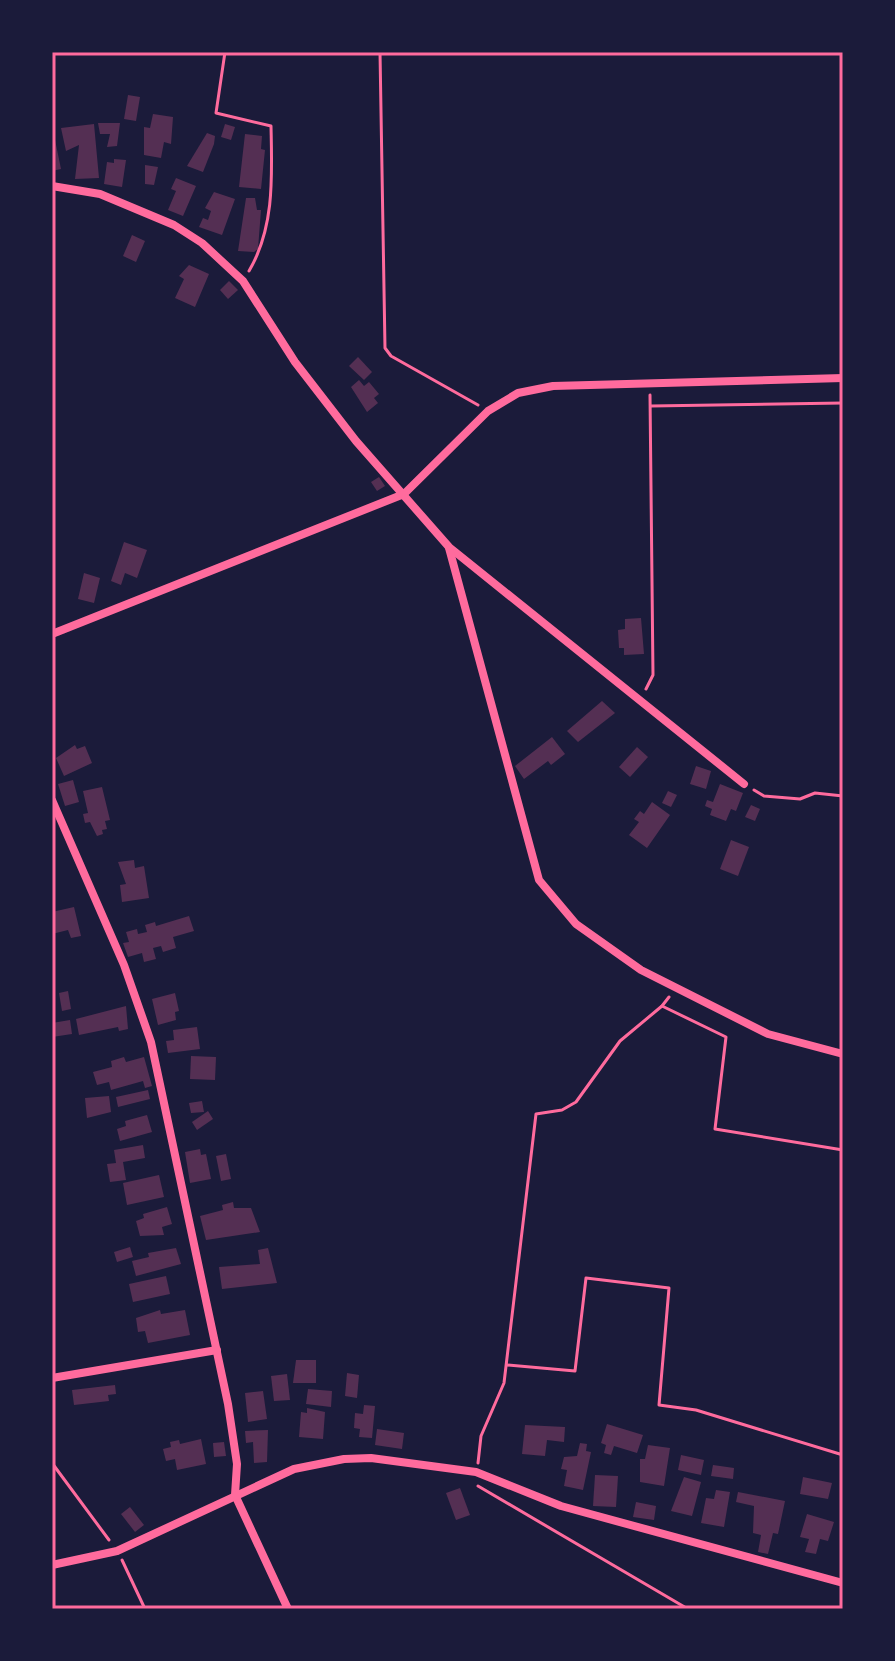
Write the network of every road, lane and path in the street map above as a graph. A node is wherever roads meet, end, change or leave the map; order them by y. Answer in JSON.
{"nodes":[{"id":1,"x":225,"y":52,"type":"edge"},
{"id":2,"x":380,"y":52,"type":"edge"},
{"id":3,"x":52,"y":186,"type":"edge"},
{"id":4,"x":243,"y":281,"type":"junction"},
{"id":5,"x":843,"y":378,"type":"edge"},
{"id":6,"x":649,"y":383,"type":"junction"},
{"id":7,"x":843,"y":403,"type":"edge"},
{"id":8,"x":651,"y":406,"type":"junction"},
{"id":9,"x":488,"y":411,"type":"junction"},
{"id":10,"x":404,"y":494,"type":"junction"},
{"id":11,"x":449,"y":547,"type":"junction"},
{"id":12,"x":52,"y":634,"type":"edge"},
{"id":13,"x":640,"y":701,"type":"junction"},
{"id":14,"x":744,"y":784,"type":"joint"},
{"id":15,"x":843,"y":796,"type":"edge"},
{"id":16,"x":52,"y":800,"type":"edge"},
{"id":17,"x":676,"y":988,"type":"junction"},
{"id":18,"x":662,"y":1006,"type":"junction"},
{"id":19,"x":843,"y":1054,"type":"edge"},
{"id":20,"x":843,"y":1150,"type":"edge"},
{"id":21,"x":217,"y":1350,"type":"junction"},
{"id":22,"x":507,"y":1365,"type":"junction"},
{"id":23,"x":52,"y":1378,"type":"edge"},
{"id":24,"x":843,"y":1455,"type":"edge"},
{"id":25,"x":52,"y":1463,"type":"edge"},
{"id":26,"x":476,"y":1472,"type":"junction"},
{"id":27,"x":235,"y":1495,"type":"junction"},
{"id":28,"x":117,"y":1551,"type":"junction"},
{"id":29,"x":52,"y":1565,"type":"edge"},
{"id":30,"x":843,"y":1583,"type":"edge"},
{"id":31,"x":145,"y":1609,"type":"edge"},
{"id":32,"x":288,"y":1609,"type":"edge"},
{"id":33,"x":688,"y":1609,"type":"edge"}],
"edges":[{"from":1,"to":4,"type":"path"},
{"from":2,"to":9,"type":"path"},
{"from":3,"to":4,"type":"street"},
{"from":4,"to":10,"type":"street"},
{"from":5,"to":6,"type":"street"},
{"from":6,"to":8,"type":"path"},
{"from":6,"to":9,"type":"street"},
{"from":7,"to":8,"type":"path"},
{"from":8,"to":13,"type":"path"},
{"from":9,"to":10,"type":"street"},
{"from":10,"to":11,"type":"street"},
{"from":10,"to":12,"type":"street"},
{"from":11,"to":13,"type":"street"},
{"from":11,"to":17,"type":"street"},
{"from":13,"to":14,"type":"street"},
{"from":14,"to":15,"type":"path"},
{"from":16,"to":21,"type":"street"},
{"from":17,"to":18,"type":"path"},
{"from":17,"to":19,"type":"street"},
{"from":18,"to":20,"type":"path"},
{"from":18,"to":22,"type":"path"},
{"from":21,"to":23,"type":"street"},
{"from":21,"to":27,"type":"street"},
{"from":22,"to":24,"type":"path"},
{"from":22,"to":26,"type":"path"},
{"from":25,"to":28,"type":"path"},
{"from":26,"to":27,"type":"street"},
{"from":26,"to":30,"type":"street"},
{"from":26,"to":33,"type":"path"},
{"from":27,"to":28,"type":"street"},
{"from":27,"to":32,"type":"street"},
{"from":28,"to":29,"type":"street"},
{"from":28,"to":31,"type":"path"}]}
